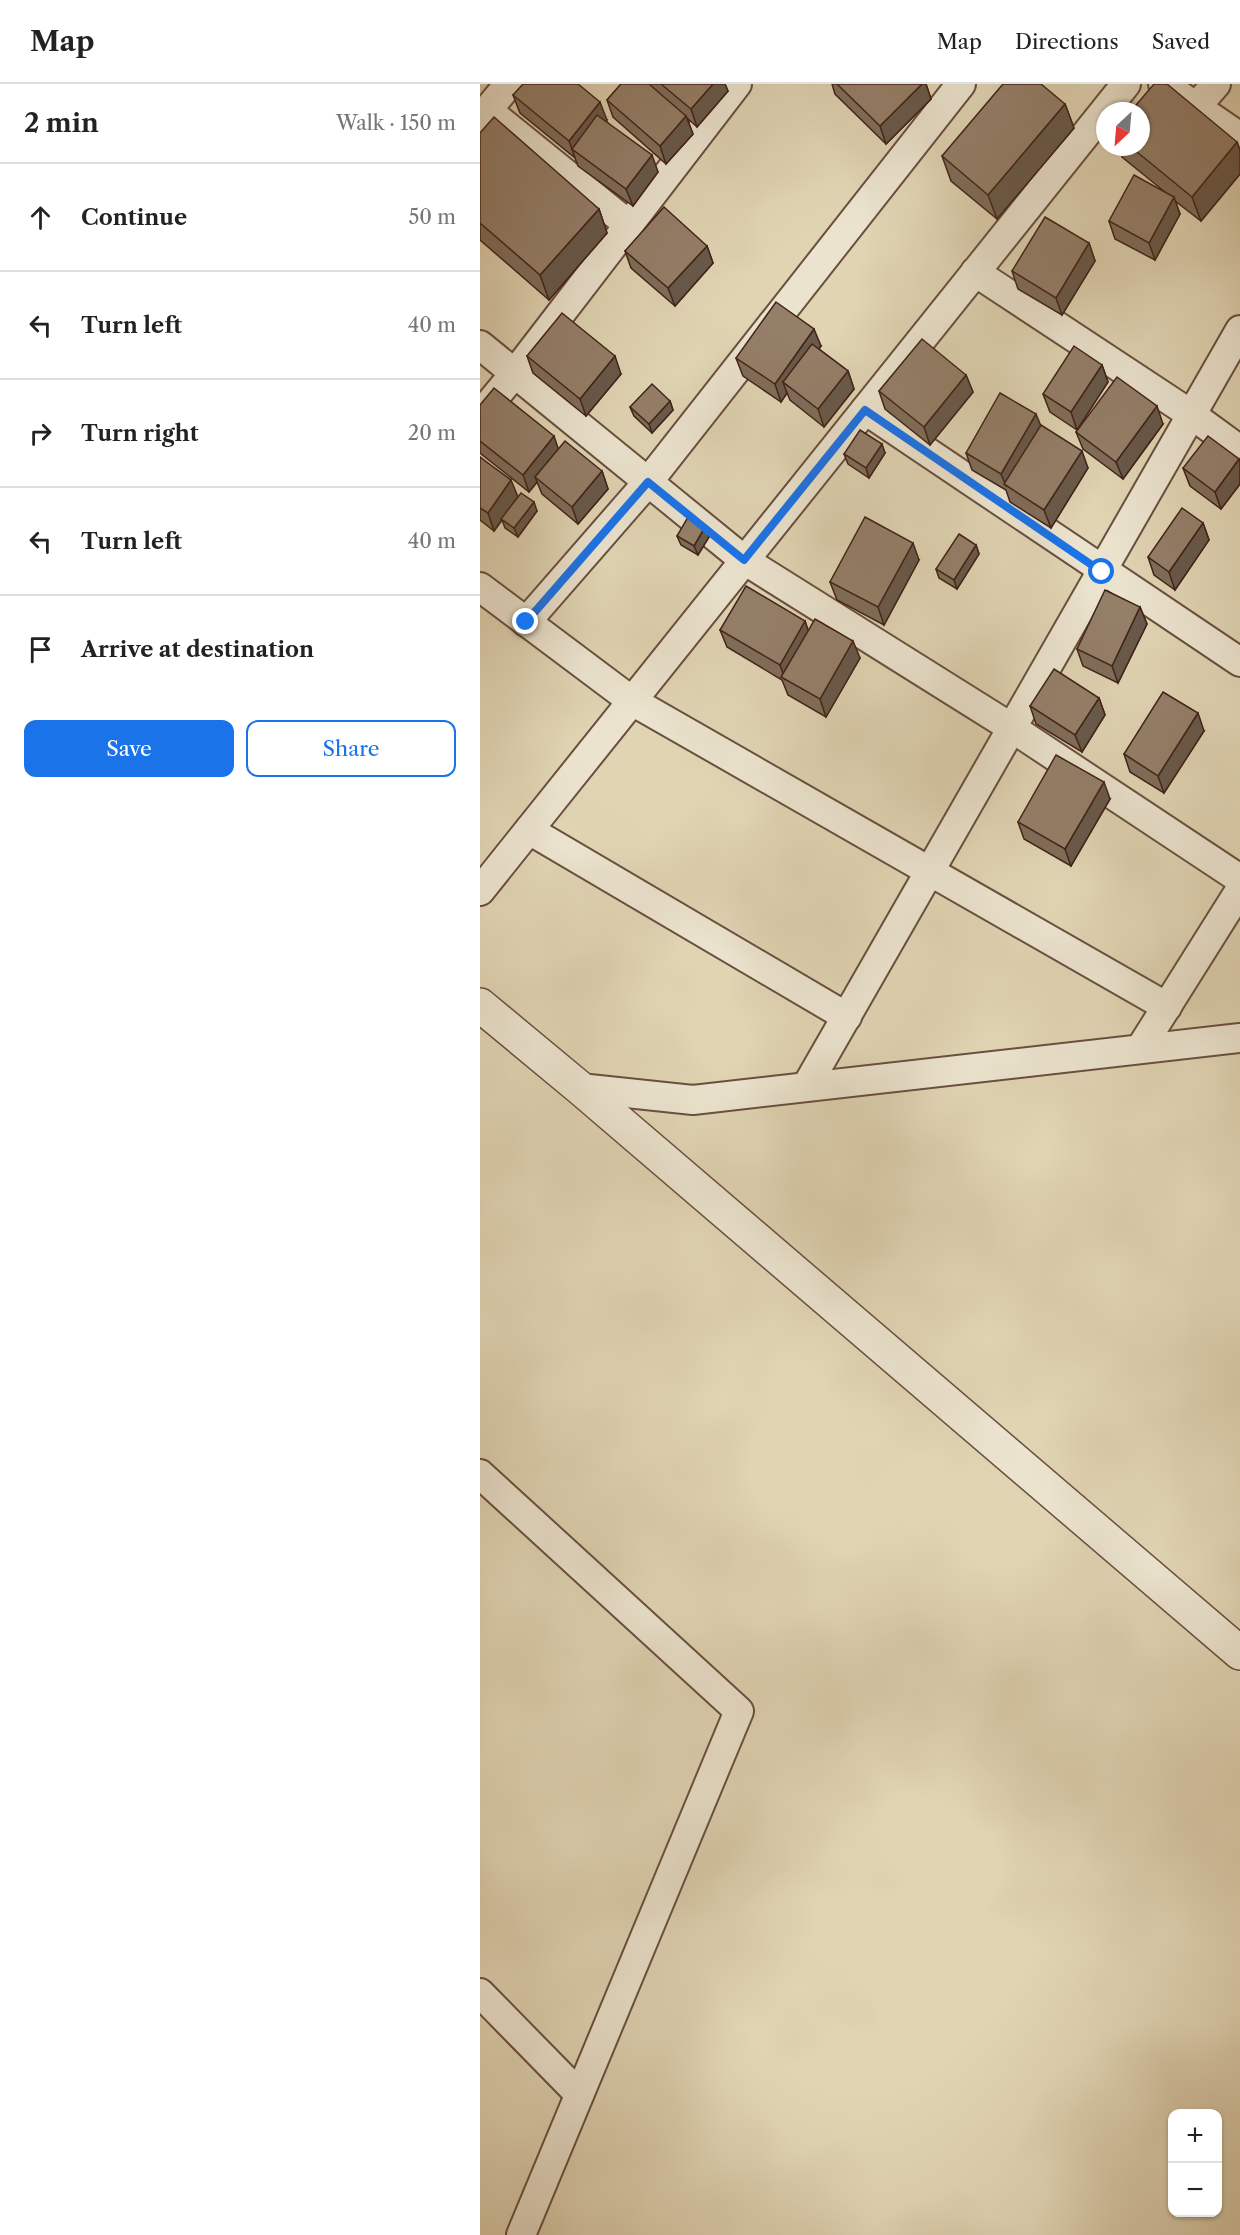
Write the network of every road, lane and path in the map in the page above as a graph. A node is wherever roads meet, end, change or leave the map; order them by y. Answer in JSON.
{"nodes":[{"id":1,"x":509,"y":84,"type":"edge"},
{"id":2,"x":737,"y":84,"type":"edge"},
{"id":3,"x":961,"y":84,"type":"edge"},
{"id":4,"x":1126,"y":84,"type":"edge"},
{"id":5,"x":1163,"y":84,"type":"edge"},
{"id":6,"x":1216,"y":84,"type":"edge"},
{"id":7,"x":1196,"y":107,"type":"junction"},
{"id":8,"x":484,"y":115,"type":"edge"},
{"id":9,"x":1240,"y":137,"type":"edge"},
{"id":10,"x":629,"y":225,"type":"junction"},
{"id":11,"x":975,"y":272,"type":"junction"},
{"id":12,"x":1240,"y":330,"type":"edge"},
{"id":13,"x":480,"y":345,"type":"edge"},
{"id":14,"x":515,"y":373,"type":"junction"},
{"id":15,"x":865,"y":410,"type":"junction"},
{"id":16,"x":480,"y":415,"type":"edge"},
{"id":17,"x":1191,"y":415,"type":"junction"},
{"id":18,"x":1240,"y":450,"type":"edge"},
{"id":19,"x":648,"y":482,"type":"junction"},
{"id":20,"x":744,"y":560,"type":"junction"},
{"id":21,"x":1102,"y":572,"type":"junction"},
{"id":22,"x":480,"y":587,"type":"edge"},
{"id":23,"x":526,"y":622,"type":"junction"},
{"id":24,"x":1240,"y":662,"type":"edge"},
{"id":25,"x":632,"y":702,"type":"junction"},
{"id":26,"x":1012,"y":728,"type":"junction"},
{"id":27,"x":529,"y":830,"type":"junction"},
{"id":28,"x":930,"y":871,"type":"junction"},
{"id":29,"x":1240,"y":879,"type":"edge"},
{"id":30,"x":1240,"y":890,"type":"edge"},
{"id":31,"x":480,"y":891,"type":"edge"},
{"id":32,"x":480,"y":1005,"type":"edge"},
{"id":33,"x":1167,"y":1007,"type":"junction"},
{"id":34,"x":847,"y":1017,"type":"junction"},
{"id":35,"x":1240,"y":1038,"type":"edge"},
{"id":36,"x":1140,"y":1049,"type":"junction"},
{"id":37,"x":580,"y":1088,"type":"junction"},
{"id":38,"x":806,"y":1088,"type":"junction"},
{"id":39,"x":480,"y":1474,"type":"edge"},
{"id":40,"x":1240,"y":1653,"type":"edge"},
{"id":41,"x":480,"y":1993,"type":"edge"},
{"id":42,"x":579,"y":2094,"type":"junction"},
{"id":43,"x":521,"y":2235,"type":"edge"}],
"edges":[{"from":1,"to":8,"type":"street"},
{"from":2,"to":10,"type":"street"},
{"from":3,"to":19,"type":"street"},
{"from":4,"to":11,"type":"street"},
{"from":5,"to":7,"type":"street"},
{"from":6,"to":7,"type":"street"},
{"from":7,"to":9,"type":"street"},
{"from":8,"to":10,"type":"street"},
{"from":10,"to":14,"type":"street"},
{"from":11,"to":15,"type":"street"},
{"from":11,"to":17,"type":"street"},
{"from":12,"to":17,"type":"street"},
{"from":13,"to":14,"type":"street"},
{"from":14,"to":16,"type":"street"},
{"from":14,"to":19,"type":"street"},
{"from":15,"to":20,"type":"street"},
{"from":15,"to":21,"type":"street"},
{"from":17,"to":18,"type":"street"},
{"from":17,"to":21,"type":"street"},
{"from":19,"to":20,"type":"street"},
{"from":19,"to":23,"type":"street"},
{"from":20,"to":25,"type":"street"},
{"from":20,"to":26,"type":"street"},
{"from":21,"to":24,"type":"street"},
{"from":21,"to":26,"type":"street"},
{"from":22,"to":23,"type":"street"},
{"from":23,"to":25,"type":"street"},
{"from":25,"to":27,"type":"street"},
{"from":25,"to":28,"type":"street"},
{"from":26,"to":28,"type":"street"},
{"from":26,"to":29,"type":"street"},
{"from":27,"to":31,"type":"street"},
{"from":27,"to":34,"type":"street"},
{"from":28,"to":33,"type":"street"},
{"from":28,"to":34,"type":"street"},
{"from":30,"to":33,"type":"street"},
{"from":32,"to":37,"type":"street"},
{"from":33,"to":36,"type":"street"},
{"from":34,"to":38,"type":"street"},
{"from":35,"to":36,"type":"street"},
{"from":36,"to":38,"type":"street"},
{"from":37,"to":38,"type":"street"},
{"from":37,"to":40,"type":"street"},
{"from":39,"to":42,"type":"street"},
{"from":41,"to":42,"type":"street"},
{"from":42,"to":43,"type":"street"}]}
